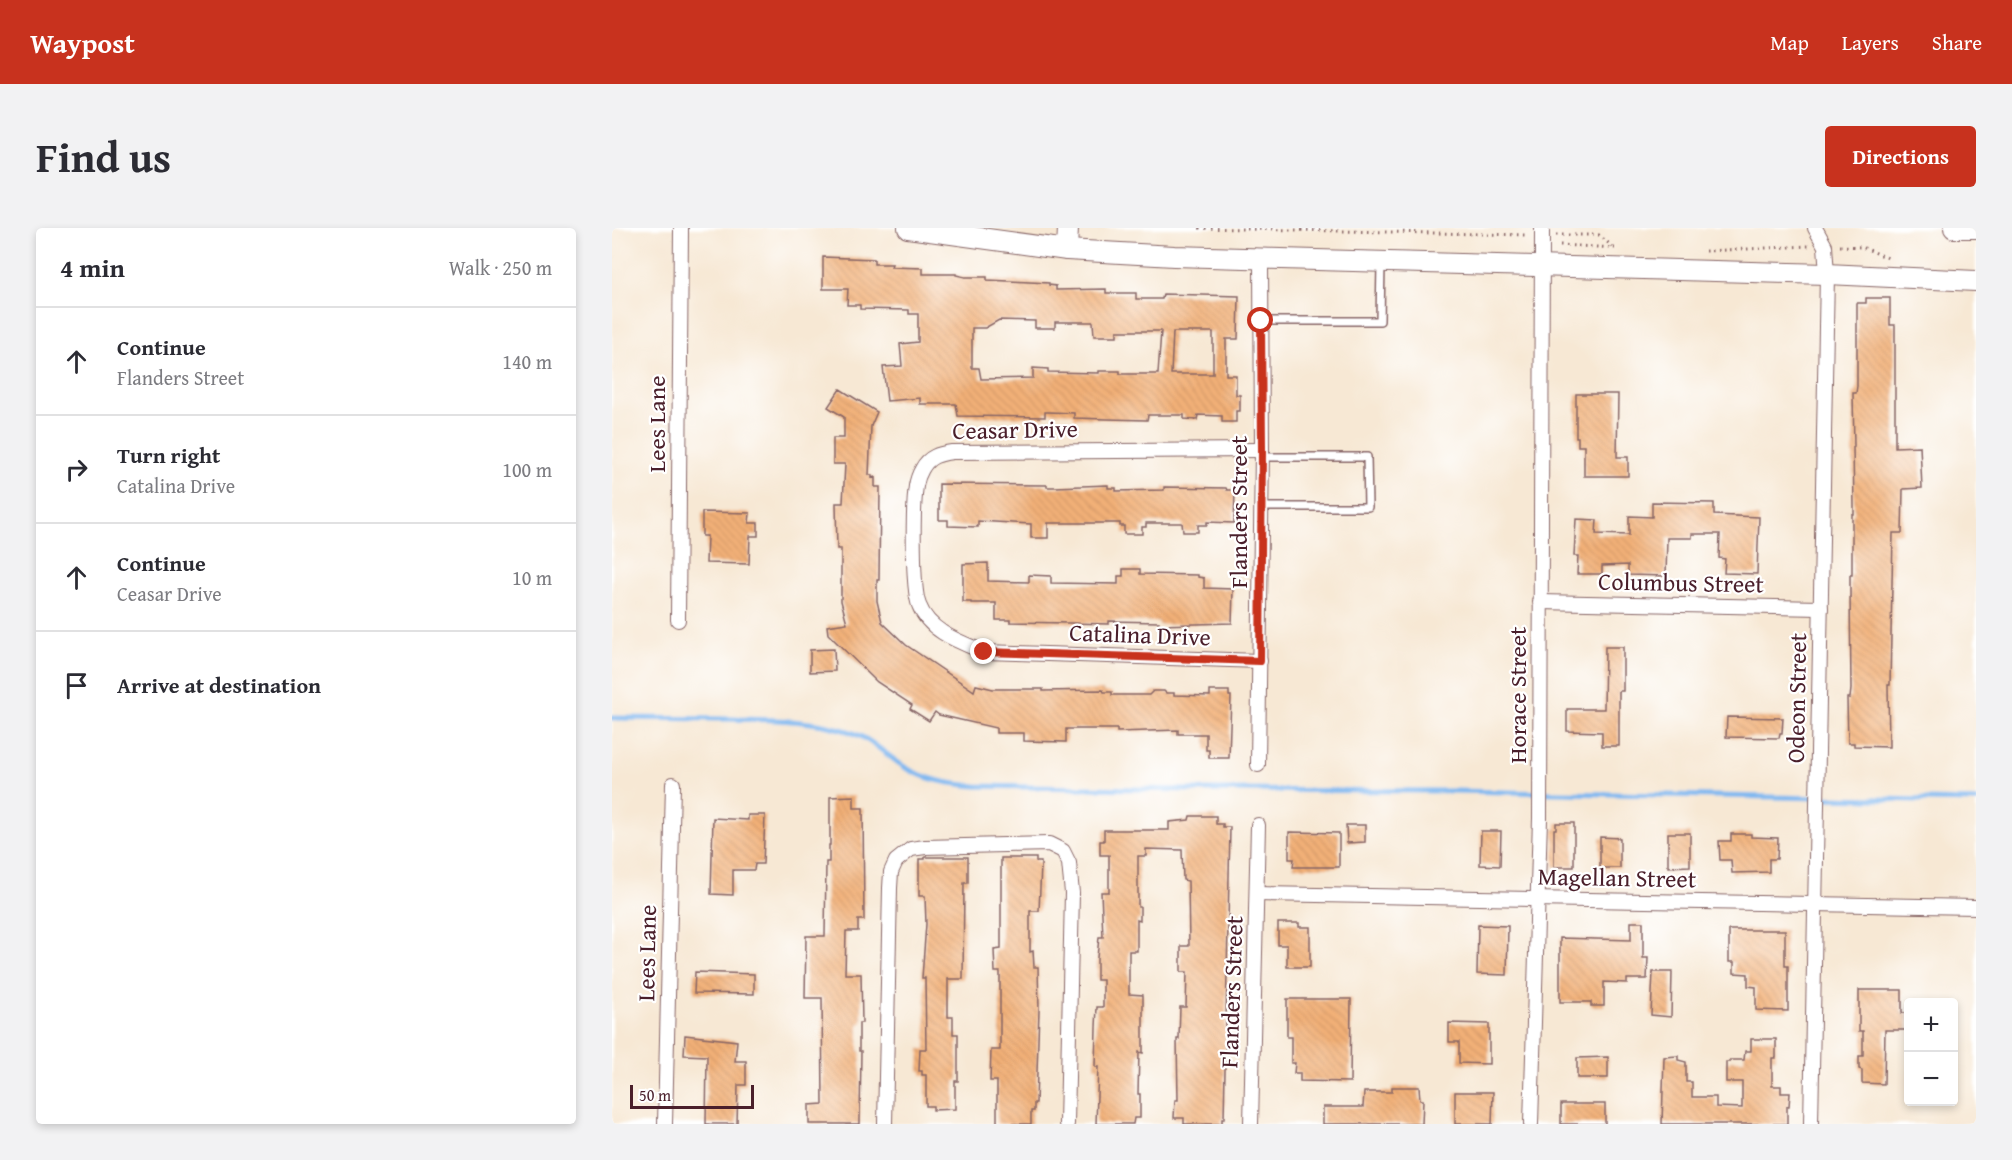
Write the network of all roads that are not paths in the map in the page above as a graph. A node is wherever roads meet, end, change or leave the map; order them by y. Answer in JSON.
{"nodes":[{"id":1,"x":681,"y":228,"type":"edge"},
{"id":2,"x":908,"y":228,"type":"edge"},
{"id":3,"x":1068,"y":228,"type":"edge"},
{"id":4,"x":1542,"y":228,"type":"edge"},
{"id":5,"x":1815,"y":228,"type":"edge"},
{"id":6,"x":1954,"y":228,"type":"edge"},
{"id":7,"x":1976,"y":228,"type":"edge"},
{"id":8,"x":1031,"y":237,"type":"edge"},
{"id":9,"x":1067,"y":250,"type":"junction"},
{"id":10,"x":1260,"y":260,"type":"junction"},
{"id":11,"x":1381,"y":262,"type":"junction"},
{"id":12,"x":1542,"y":266,"type":"junction"},
{"id":13,"x":1827,"y":274,"type":"junction"},
{"id":14,"x":1976,"y":281,"type":"edge"},
{"id":15,"x":1261,"y":321,"type":"junction"},
{"id":16,"x":1262,"y":454,"type":"junction"},
{"id":17,"x":1262,"y":507,"type":"junction"},
{"id":18,"x":1540,"y":602,"type":"junction"},
{"id":19,"x":1821,"y":608,"type":"junction"},
{"id":20,"x":678,"y":620,"type":"dead end"},
{"id":21,"x":1019,"y":654,"type":"joint"},
{"id":22,"x":1260,"y":661,"type":"junction"},
{"id":23,"x":1258,"y":765,"type":"dead end"},
{"id":24,"x":673,"y":784,"type":"dead end"},
{"id":25,"x":1258,"y":825,"type":"dead end"},
{"id":26,"x":1257,"y":894,"type":"junction"},
{"id":27,"x":1538,"y":899,"type":"junction"},
{"id":28,"x":1815,"y":905,"type":"junction"},
{"id":29,"x":1976,"y":907,"type":"edge"},
{"id":30,"x":665,"y":1124,"type":"edge"},
{"id":31,"x":885,"y":1124,"type":"edge"},
{"id":32,"x":1067,"y":1124,"type":"edge"},
{"id":33,"x":1251,"y":1124,"type":"edge"},
{"id":34,"x":1531,"y":1124,"type":"edge"},
{"id":35,"x":1811,"y":1124,"type":"edge"}],
"edges":[{"from":1,"to":20,"type":"street","name":"Lees Lane"},
{"from":2,"to":8,"type":"street"},
{"from":3,"to":9,"type":"street"},
{"from":4,"to":12,"type":"street","name":"Horace Street"},
{"from":5,"to":13,"type":"street","name":"Odeon Street"},
{"from":6,"to":7,"type":"street"},
{"from":8,"to":9,"type":"street"},
{"from":9,"to":10,"type":"street"},
{"from":10,"to":11,"type":"street"},
{"from":10,"to":15,"type":"street","name":"Flanders Street"},
{"from":11,"to":12,"type":"street"},
{"from":11,"to":15,"type":"lane"},
{"from":12,"to":13,"type":"street"},
{"from":12,"to":18,"type":"street","name":"Horace Street"},
{"from":13,"to":14,"type":"street"},
{"from":13,"to":19,"type":"street","name":"Odeon Street"},
{"from":15,"to":16,"type":"street","name":"Flanders Street"},
{"from":16,"to":17,"type":"street","name":"Flanders Street"},
{"from":16,"to":17,"type":"lane"},
{"from":16,"to":21,"type":"street","name":"Ceasar Drive"},
{"from":17,"to":22,"type":"street","name":"Flanders Street"},
{"from":18,"to":19,"type":"street","name":"Columbus Street"},
{"from":18,"to":27,"type":"street","name":"Horace Street"},
{"from":19,"to":28,"type":"street","name":"Odeon Street"},
{"from":21,"to":22,"type":"street","name":"Catalina Drive"},
{"from":22,"to":23,"type":"street","name":"Flanders Street"},
{"from":24,"to":30,"type":"street","name":"Lees Lane"},
{"from":25,"to":26,"type":"street","name":"Flanders Street"},
{"from":26,"to":27,"type":"street","name":"Magellan Street"},
{"from":26,"to":33,"type":"street","name":"Flanders Street"},
{"from":27,"to":28,"type":"street","name":"Magellan Street"},
{"from":27,"to":34,"type":"street","name":"Horace Street"},
{"from":28,"to":29,"type":"street","name":"Magellan Street"},
{"from":28,"to":35,"type":"street","name":"Odeon Street"},
{"from":31,"to":32,"type":"street"}]}
